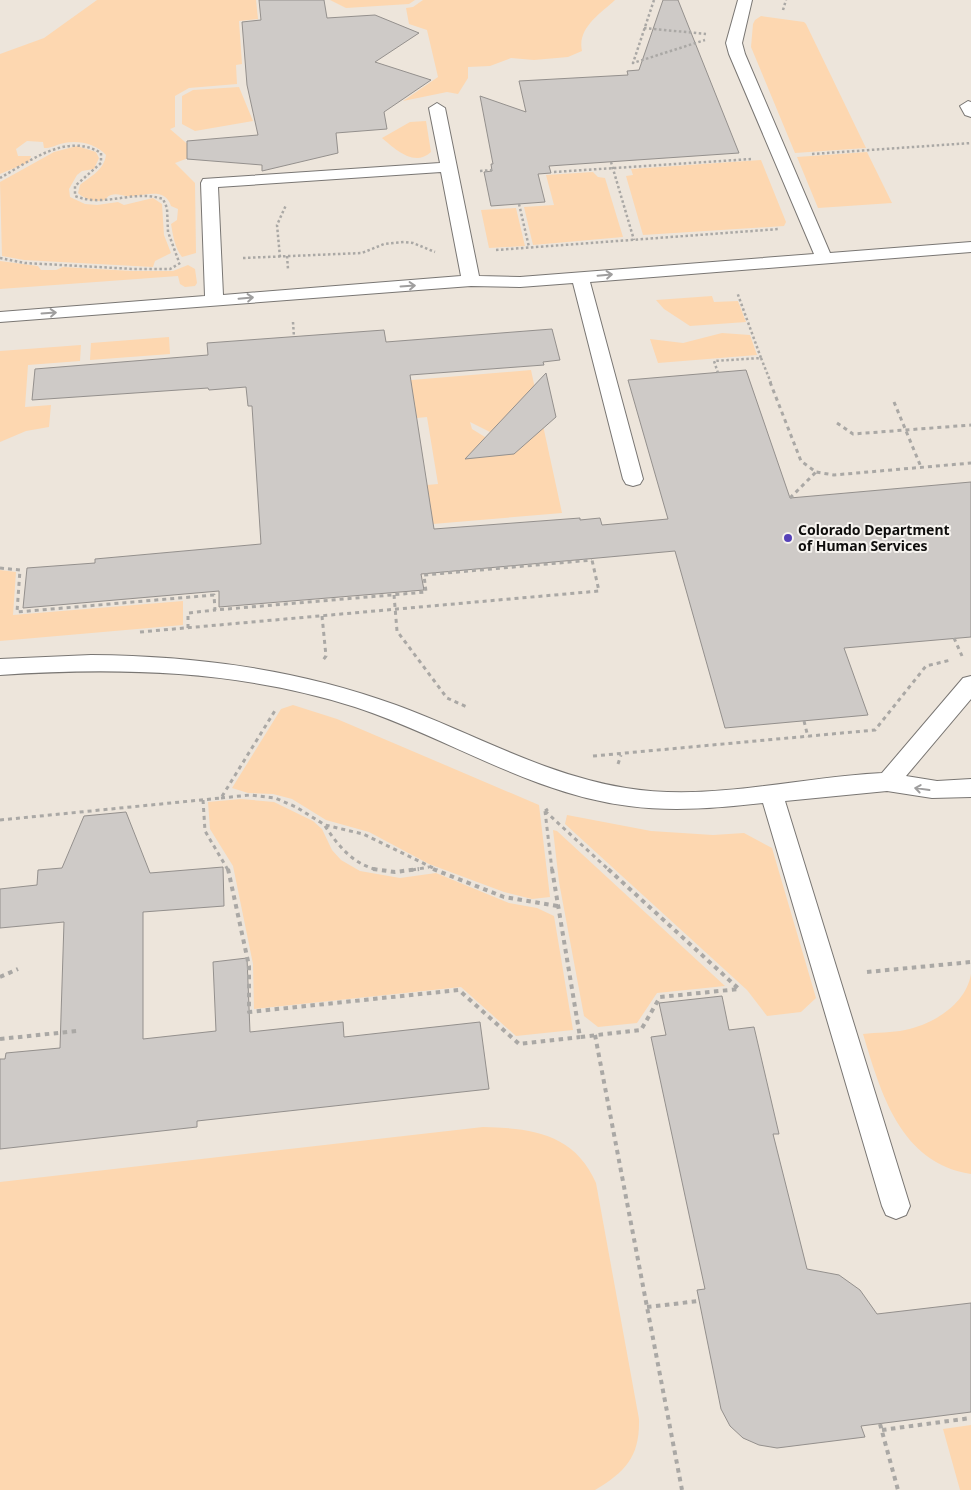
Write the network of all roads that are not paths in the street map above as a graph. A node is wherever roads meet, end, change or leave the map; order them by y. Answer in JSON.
{"nodes":[{"id":1,"x":745,"y":0,"type":"edge"},
{"id":2,"x":437,"y":108,"type":"dead end"},
{"id":3,"x":448,"y":167,"type":"junction"},
{"id":4,"x":971,"y":247,"type":"edge"},
{"id":5,"x":824,"y":258,"type":"junction"},
{"id":6,"x":580,"y":277,"type":"junction"},
{"id":7,"x":471,"y":281,"type":"junction"},
{"id":8,"x":214,"y":301,"type":"junction"},
{"id":9,"x":0,"y":317,"type":"edge"},
{"id":10,"x":633,"y":479,"type":"dead end"},
{"id":11,"x":0,"y":666,"type":"edge"},
{"id":12,"x":971,"y":684,"type":"edge"},
{"id":13,"x":889,"y":782,"type":"junction"},
{"id":14,"x":971,"y":788,"type":"edge"},
{"id":15,"x":771,"y":793,"type":"junction"},
{"id":16,"x":896,"y":1206,"type":"dead end"}],
"edges":[{"from":1,"to":5,"type":"lane"},
{"from":2,"to":3,"type":"lane"},
{"from":3,"to":7,"type":"lane"},
{"from":3,"to":8,"type":"lane"},
{"from":4,"to":5,"type":"lane"},
{"from":6,"to":5,"type":"lane","one_way":true},
{"from":6,"to":7,"type":"lane"},
{"from":6,"to":10,"type":"lane"},
{"from":8,"to":7,"type":"lane","one_way":true},
{"from":9,"to":8,"type":"lane","one_way":true},
{"from":11,"to":15,"type":"lane"},
{"from":12,"to":13,"type":"lane"},
{"from":14,"to":13,"type":"lane","one_way":true},
{"from":13,"to":15,"type":"lane"},
{"from":15,"to":16,"type":"lane"}]}
